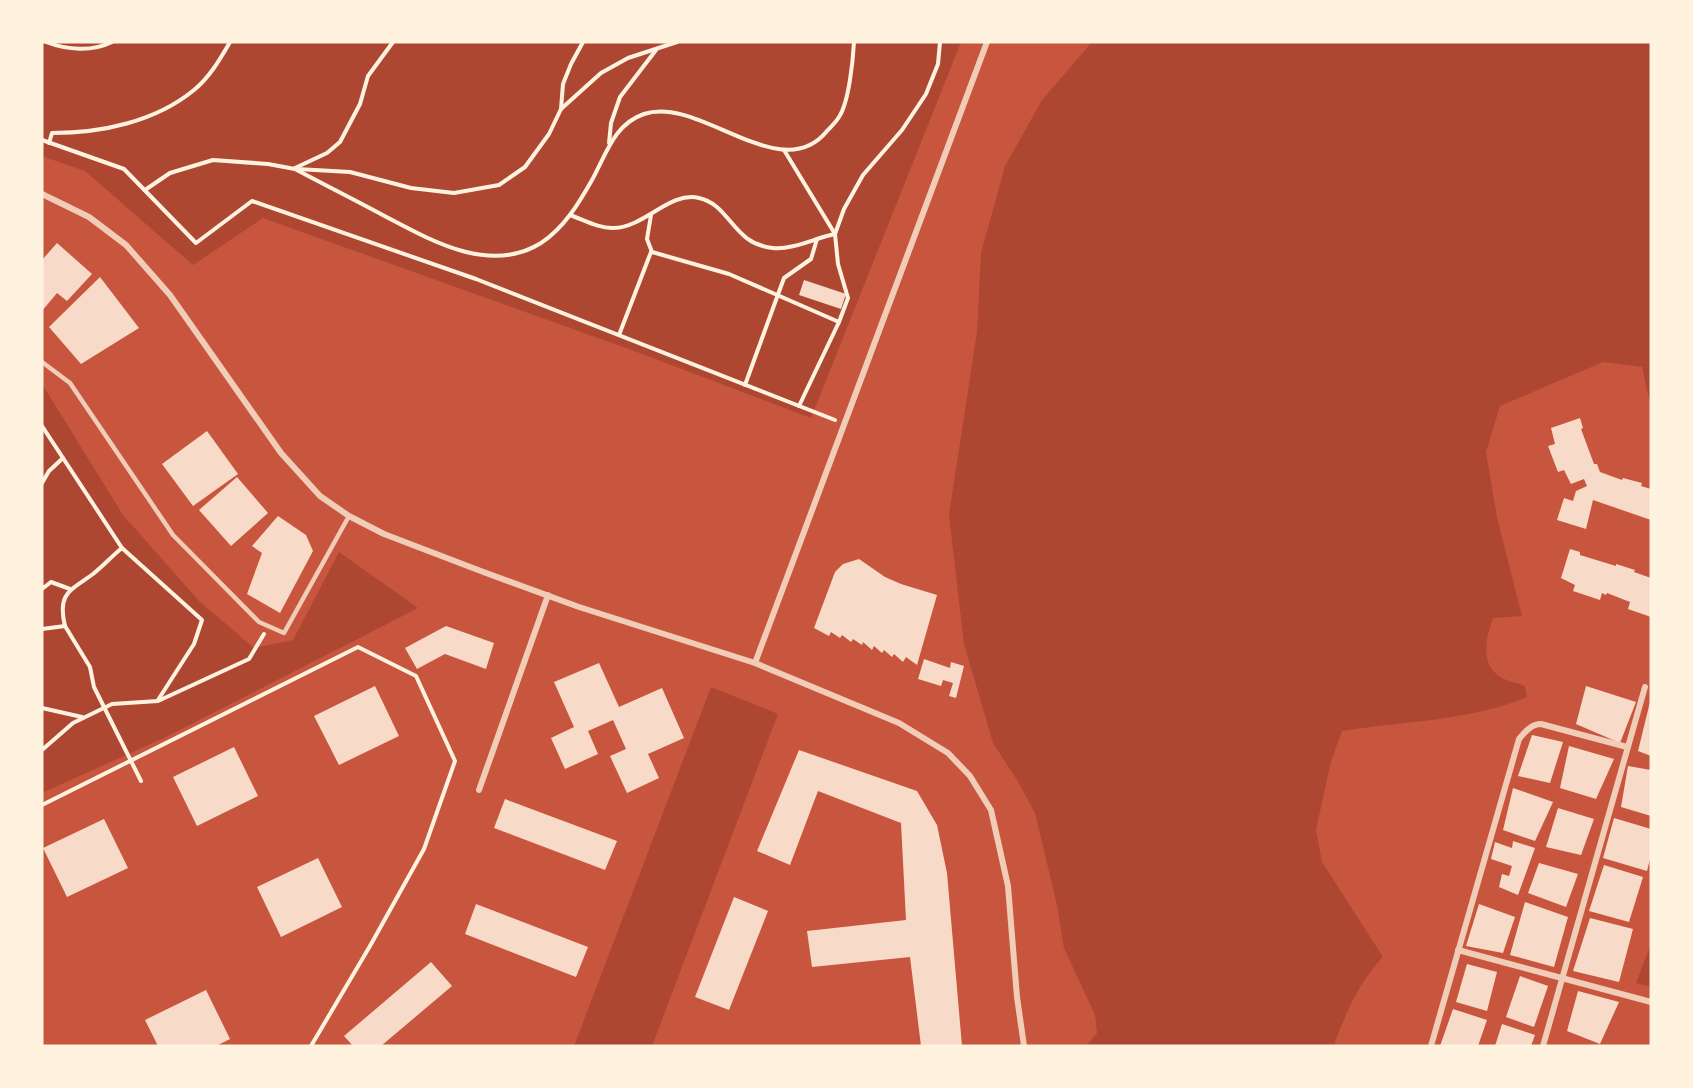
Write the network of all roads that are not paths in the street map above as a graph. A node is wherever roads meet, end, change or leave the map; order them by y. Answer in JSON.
{"nodes":[{"id":1,"x":987,"y":42,"type":"edge"},
{"id":2,"x":42,"y":194,"type":"edge"},
{"id":3,"x":42,"y":362,"type":"edge"},
{"id":4,"x":349,"y":516,"type":"junction"},
{"id":5,"x":548,"y":595,"type":"junction"},
{"id":6,"x":754,"y":663,"type":"junction"},
{"id":7,"x":1645,"y":687,"type":"dead end"},
{"id":8,"x":1627,"y":747,"type":"junction"},
{"id":9,"x":479,"y":790,"type":"dead end"},
{"id":10,"x":1458,"y":950,"type":"junction"},
{"id":11,"x":1562,"y":977,"type":"junction"},
{"id":12,"x":1651,"y":1002,"type":"edge"},
{"id":13,"x":1024,"y":1046,"type":"edge"},
{"id":14,"x":1431,"y":1046,"type":"edge"},
{"id":15,"x":1543,"y":1046,"type":"edge"}],
"edges":[{"from":1,"to":6,"type":"street"},
{"from":2,"to":4,"type":"street"},
{"from":3,"to":4,"type":"lane"},
{"from":4,"to":5,"type":"street"},
{"from":5,"to":6,"type":"street"},
{"from":5,"to":9,"type":"street"},
{"from":6,"to":13,"type":"street"},
{"from":7,"to":8,"type":"street"},
{"from":8,"to":10,"type":"street"},
{"from":8,"to":11,"type":"street"},
{"from":10,"to":11,"type":"street"},
{"from":10,"to":14,"type":"street"},
{"from":11,"to":12,"type":"street"},
{"from":11,"to":15,"type":"street"}]}
